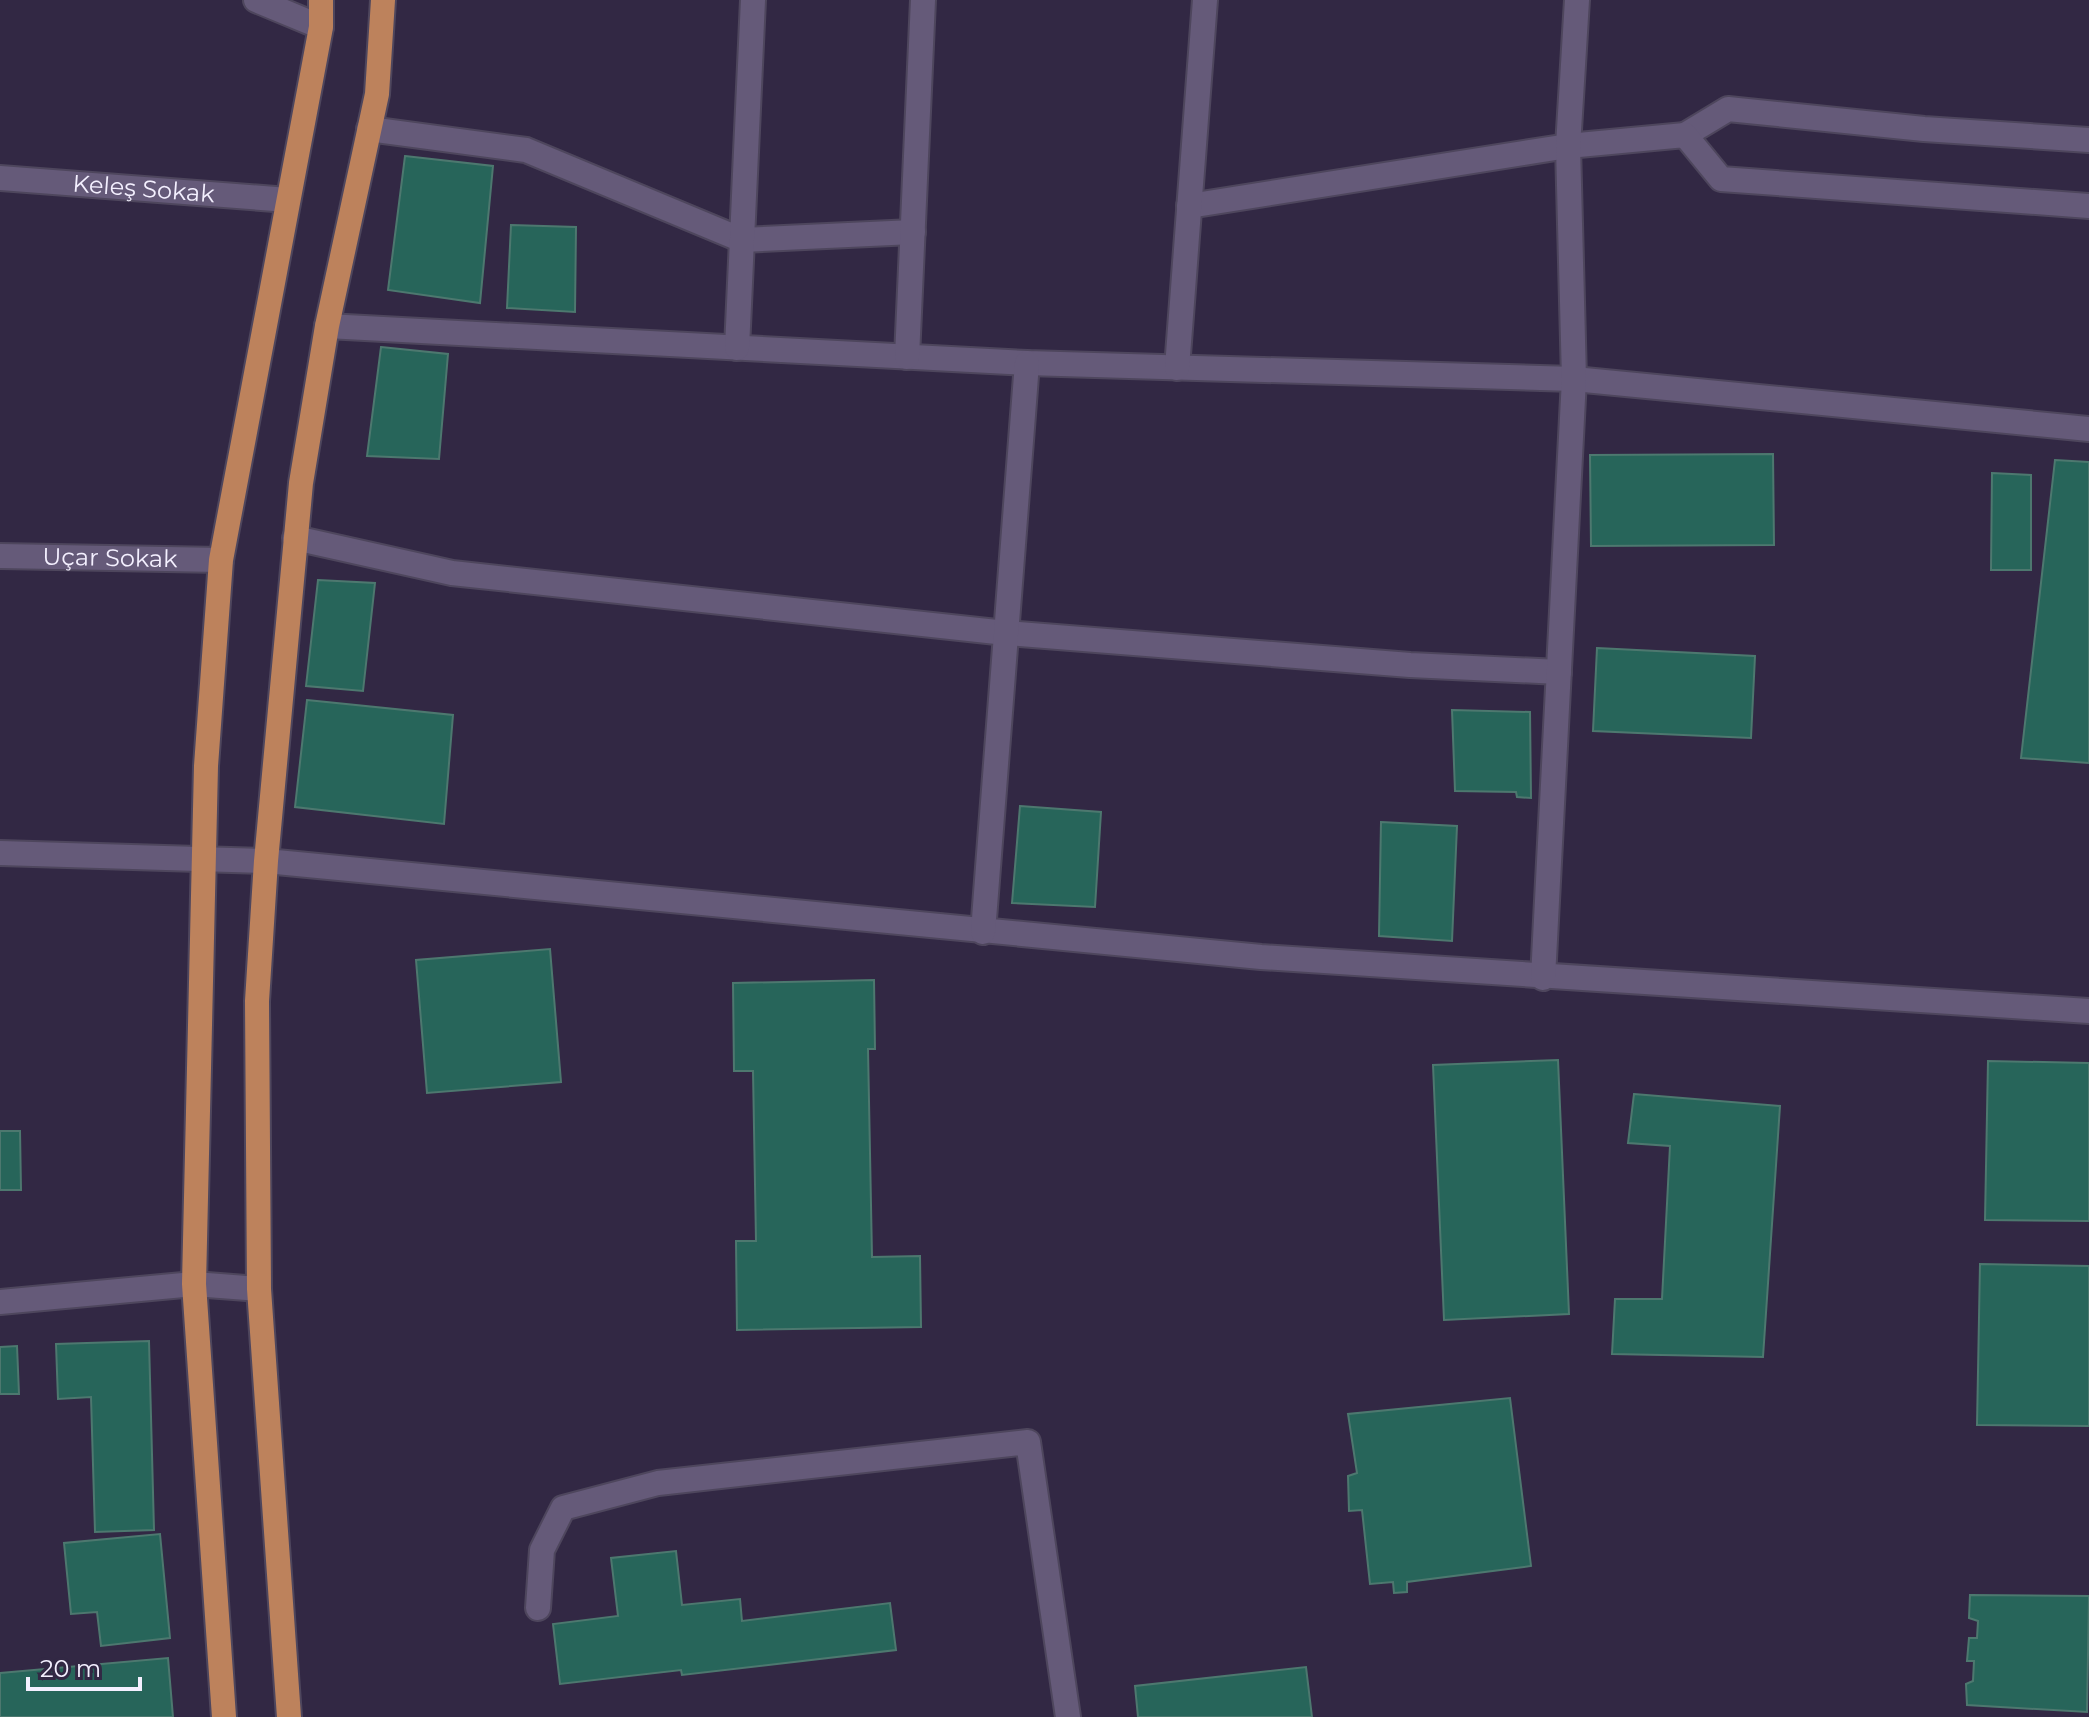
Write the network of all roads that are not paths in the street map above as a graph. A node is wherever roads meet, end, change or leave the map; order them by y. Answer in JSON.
{"nodes":[{"id":1,"x":256,"y":0,"type":"edge"},
{"id":2,"x":321,"y":0,"type":"edge"},
{"id":3,"x":383,"y":0,"type":"edge"},
{"id":4,"x":753,"y":0,"type":"edge"},
{"id":5,"x":923,"y":0,"type":"edge"},
{"id":6,"x":1205,"y":0,"type":"edge"},
{"id":7,"x":1577,"y":0,"type":"edge"},
{"id":8,"x":321,"y":27,"type":"junction"},
{"id":9,"x":369,"y":129,"type":"junction"},
{"id":10,"x":1685,"y":135,"type":"junction"},
{"id":11,"x":2089,"y":140,"type":"edge"},
{"id":12,"x":1568,"y":146,"type":"junction"},
{"id":13,"x":0,"y":178,"type":"edge"},
{"id":14,"x":288,"y":200,"type":"junction"},
{"id":15,"x":1189,"y":206,"type":"junction"},
{"id":16,"x":2089,"y":206,"type":"edge"},
{"id":17,"x":913,"y":232,"type":"junction"},
{"id":18,"x":742,"y":240,"type":"junction"},
{"id":19,"x":327,"y":326,"type":"junction"},
{"id":20,"x":737,"y":348,"type":"junction"},
{"id":21,"x":907,"y":357,"type":"junction"},
{"id":22,"x":1027,"y":363,"type":"junction"},
{"id":23,"x":1177,"y":368,"type":"junction"},
{"id":24,"x":1574,"y":379,"type":"junction"},
{"id":25,"x":2089,"y":429,"type":"edge"},
{"id":26,"x":295,"y":538,"type":"junction"},
{"id":27,"x":0,"y":556,"type":"edge"},
{"id":28,"x":221,"y":560,"type":"junction"},
{"id":29,"x":1006,"y":633,"type":"junction"},
{"id":30,"x":1559,"y":672,"type":"junction"},
{"id":31,"x":0,"y":853,"type":"edge"},
{"id":32,"x":266,"y":861,"type":"junction"},
{"id":33,"x":203,"y":862,"type":"junction"},
{"id":34,"x":983,"y":932,"type":"junction"},
{"id":35,"x":1543,"y":978,"type":"junction"},
{"id":36,"x":2089,"y":1011,"type":"edge"},
{"id":37,"x":194,"y":1284,"type":"junction"},
{"id":38,"x":259,"y":1289,"type":"junction"},
{"id":39,"x":0,"y":1302,"type":"edge"},
{"id":40,"x":538,"y":1608,"type":"dead end"},
{"id":41,"x":224,"y":1717,"type":"edge"},
{"id":42,"x":289,"y":1717,"type":"edge"},
{"id":43,"x":1068,"y":1717,"type":"edge"}],
"edges":[{"from":1,"to":8,"type":"street"},
{"from":2,"to":8,"type":"main road"},
{"from":3,"to":9,"type":"main road"},
{"from":4,"to":18,"type":"street"},
{"from":5,"to":17,"type":"street"},
{"from":6,"to":15,"type":"street"},
{"from":7,"to":12,"type":"street"},
{"from":8,"to":14,"type":"main road"},
{"from":9,"to":18,"type":"street"},
{"from":9,"to":19,"type":"main road"},
{"from":10,"to":11,"type":"street"},
{"from":10,"to":12,"type":"street"},
{"from":10,"to":16,"type":"street"},
{"from":12,"to":15,"type":"street"},
{"from":12,"to":24,"type":"street"},
{"from":13,"to":14,"type":"street","name":"Keleş Sokak"},
{"from":14,"to":28,"type":"main road"},
{"from":15,"to":23,"type":"street"},
{"from":17,"to":18,"type":"street"},
{"from":17,"to":21,"type":"street"},
{"from":18,"to":20,"type":"street"},
{"from":19,"to":20,"type":"street"},
{"from":19,"to":26,"type":"main road"},
{"from":20,"to":21,"type":"street"},
{"from":21,"to":22,"type":"street"},
{"from":22,"to":23,"type":"street"},
{"from":22,"to":29,"type":"street"},
{"from":23,"to":24,"type":"street"},
{"from":24,"to":25,"type":"street"},
{"from":24,"to":30,"type":"street"},
{"from":26,"to":29,"type":"street"},
{"from":26,"to":32,"type":"main road"},
{"from":27,"to":28,"type":"street","name":"Uçar Sokak"},
{"from":28,"to":33,"type":"main road"},
{"from":29,"to":30,"type":"street"},
{"from":29,"to":34,"type":"street"},
{"from":30,"to":35,"type":"street"},
{"from":31,"to":33,"type":"street"},
{"from":32,"to":33,"type":"street"},
{"from":32,"to":34,"type":"street"},
{"from":32,"to":38,"type":"main road"},
{"from":33,"to":37,"type":"main road"},
{"from":34,"to":35,"type":"street"},
{"from":35,"to":36,"type":"street"},
{"from":37,"to":38,"type":"street"},
{"from":37,"to":39,"type":"street"},
{"from":37,"to":41,"type":"main road"},
{"from":38,"to":42,"type":"main road"},
{"from":40,"to":43,"type":"street"}]}
